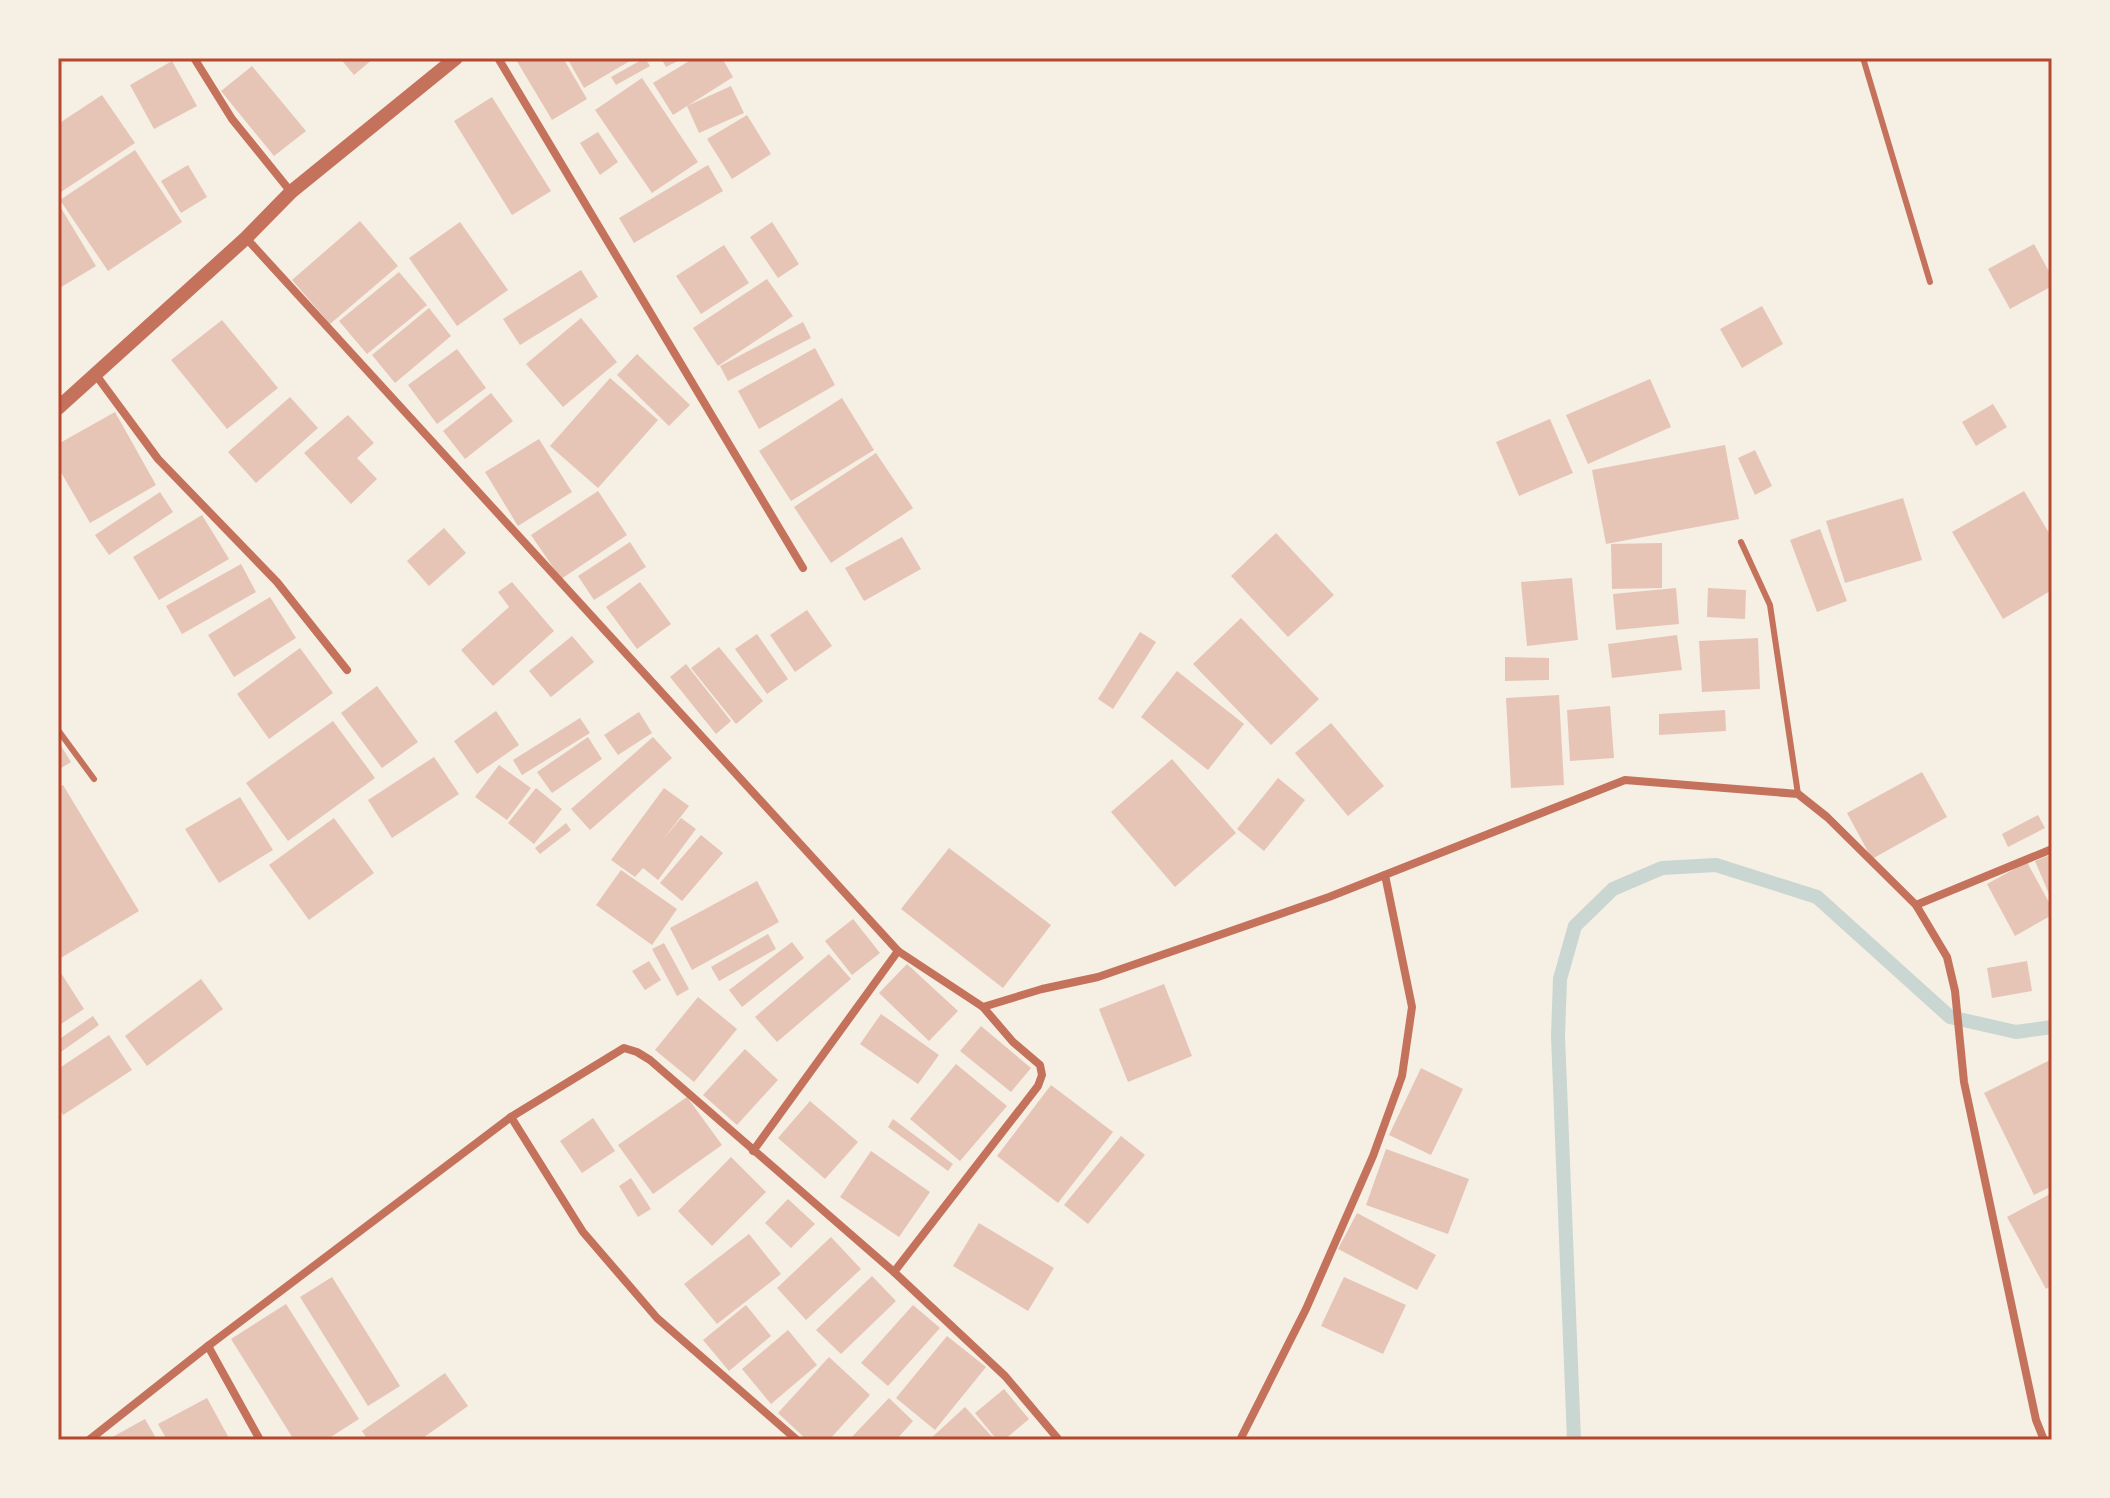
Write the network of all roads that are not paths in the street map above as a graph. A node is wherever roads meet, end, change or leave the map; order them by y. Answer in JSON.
{"nodes":[{"id":1,"x":194,"y":58,"type":"edge"},
{"id":2,"x":456,"y":58,"type":"edge"},
{"id":3,"x":498,"y":58,"type":"edge"},
{"id":4,"x":1863,"y":58,"type":"edge"},
{"id":5,"x":291,"y":192,"type":"junction"},
{"id":6,"x":246,"y":238,"type":"junction"},
{"id":7,"x":1930,"y":282,"type":"dead end"},
{"id":8,"x":96,"y":375,"type":"junction"},
{"id":9,"x":58,"y":408,"type":"edge"},
{"id":10,"x":1741,"y":542,"type":"dead end"},
{"id":11,"x":803,"y":568,"type":"dead end"},
{"id":12,"x":347,"y":670,"type":"dead end"},
{"id":13,"x":58,"y":730,"type":"edge"},
{"id":14,"x":94,"y":779,"type":"dead end"},
{"id":15,"x":1798,"y":794,"type":"junction"},
{"id":16,"x":2052,"y":849,"type":"edge"},
{"id":17,"x":1385,"y":875,"type":"junction"},
{"id":18,"x":1916,"y":905,"type":"junction"},
{"id":19,"x":898,"y":951,"type":"junction"},
{"id":20,"x":983,"y":1007,"type":"junction"},
{"id":21,"x":511,"y":1117,"type":"junction"},
{"id":22,"x":753,"y":1151,"type":"junction"},
{"id":23,"x":894,"y":1272,"type":"junction"},
{"id":24,"x":208,"y":1346,"type":"junction"},
{"id":25,"x":89,"y":1440,"type":"edge"},
{"id":26,"x":260,"y":1440,"type":"edge"},
{"id":27,"x":797,"y":1440,"type":"edge"},
{"id":28,"x":1059,"y":1440,"type":"edge"},
{"id":29,"x":1240,"y":1440,"type":"edge"},
{"id":30,"x":2044,"y":1440,"type":"edge"}],
"edges":[{"from":1,"to":5,"type":"street"},
{"from":2,"to":5,"type":"street"},
{"from":3,"to":11,"type":"street"},
{"from":4,"to":7,"type":"lane"},
{"from":5,"to":6,"type":"street"},
{"from":6,"to":8,"type":"street"},
{"from":6,"to":19,"type":"street"},
{"from":8,"to":9,"type":"street"},
{"from":8,"to":12,"type":"street"},
{"from":10,"to":15,"type":"lane"},
{"from":13,"to":14,"type":"lane"},
{"from":15,"to":17,"type":"street"},
{"from":15,"to":18,"type":"street"},
{"from":16,"to":18,"type":"street"},
{"from":17,"to":20,"type":"street"},
{"from":17,"to":29,"type":"street"},
{"from":18,"to":30,"type":"street"},
{"from":19,"to":20,"type":"street"},
{"from":19,"to":22,"type":"street"},
{"from":20,"to":23,"type":"street"},
{"from":21,"to":22,"type":"street"},
{"from":21,"to":24,"type":"street"},
{"from":21,"to":27,"type":"street"},
{"from":22,"to":23,"type":"street"},
{"from":23,"to":28,"type":"street"},
{"from":24,"to":25,"type":"street"},
{"from":24,"to":26,"type":"street"}]}
